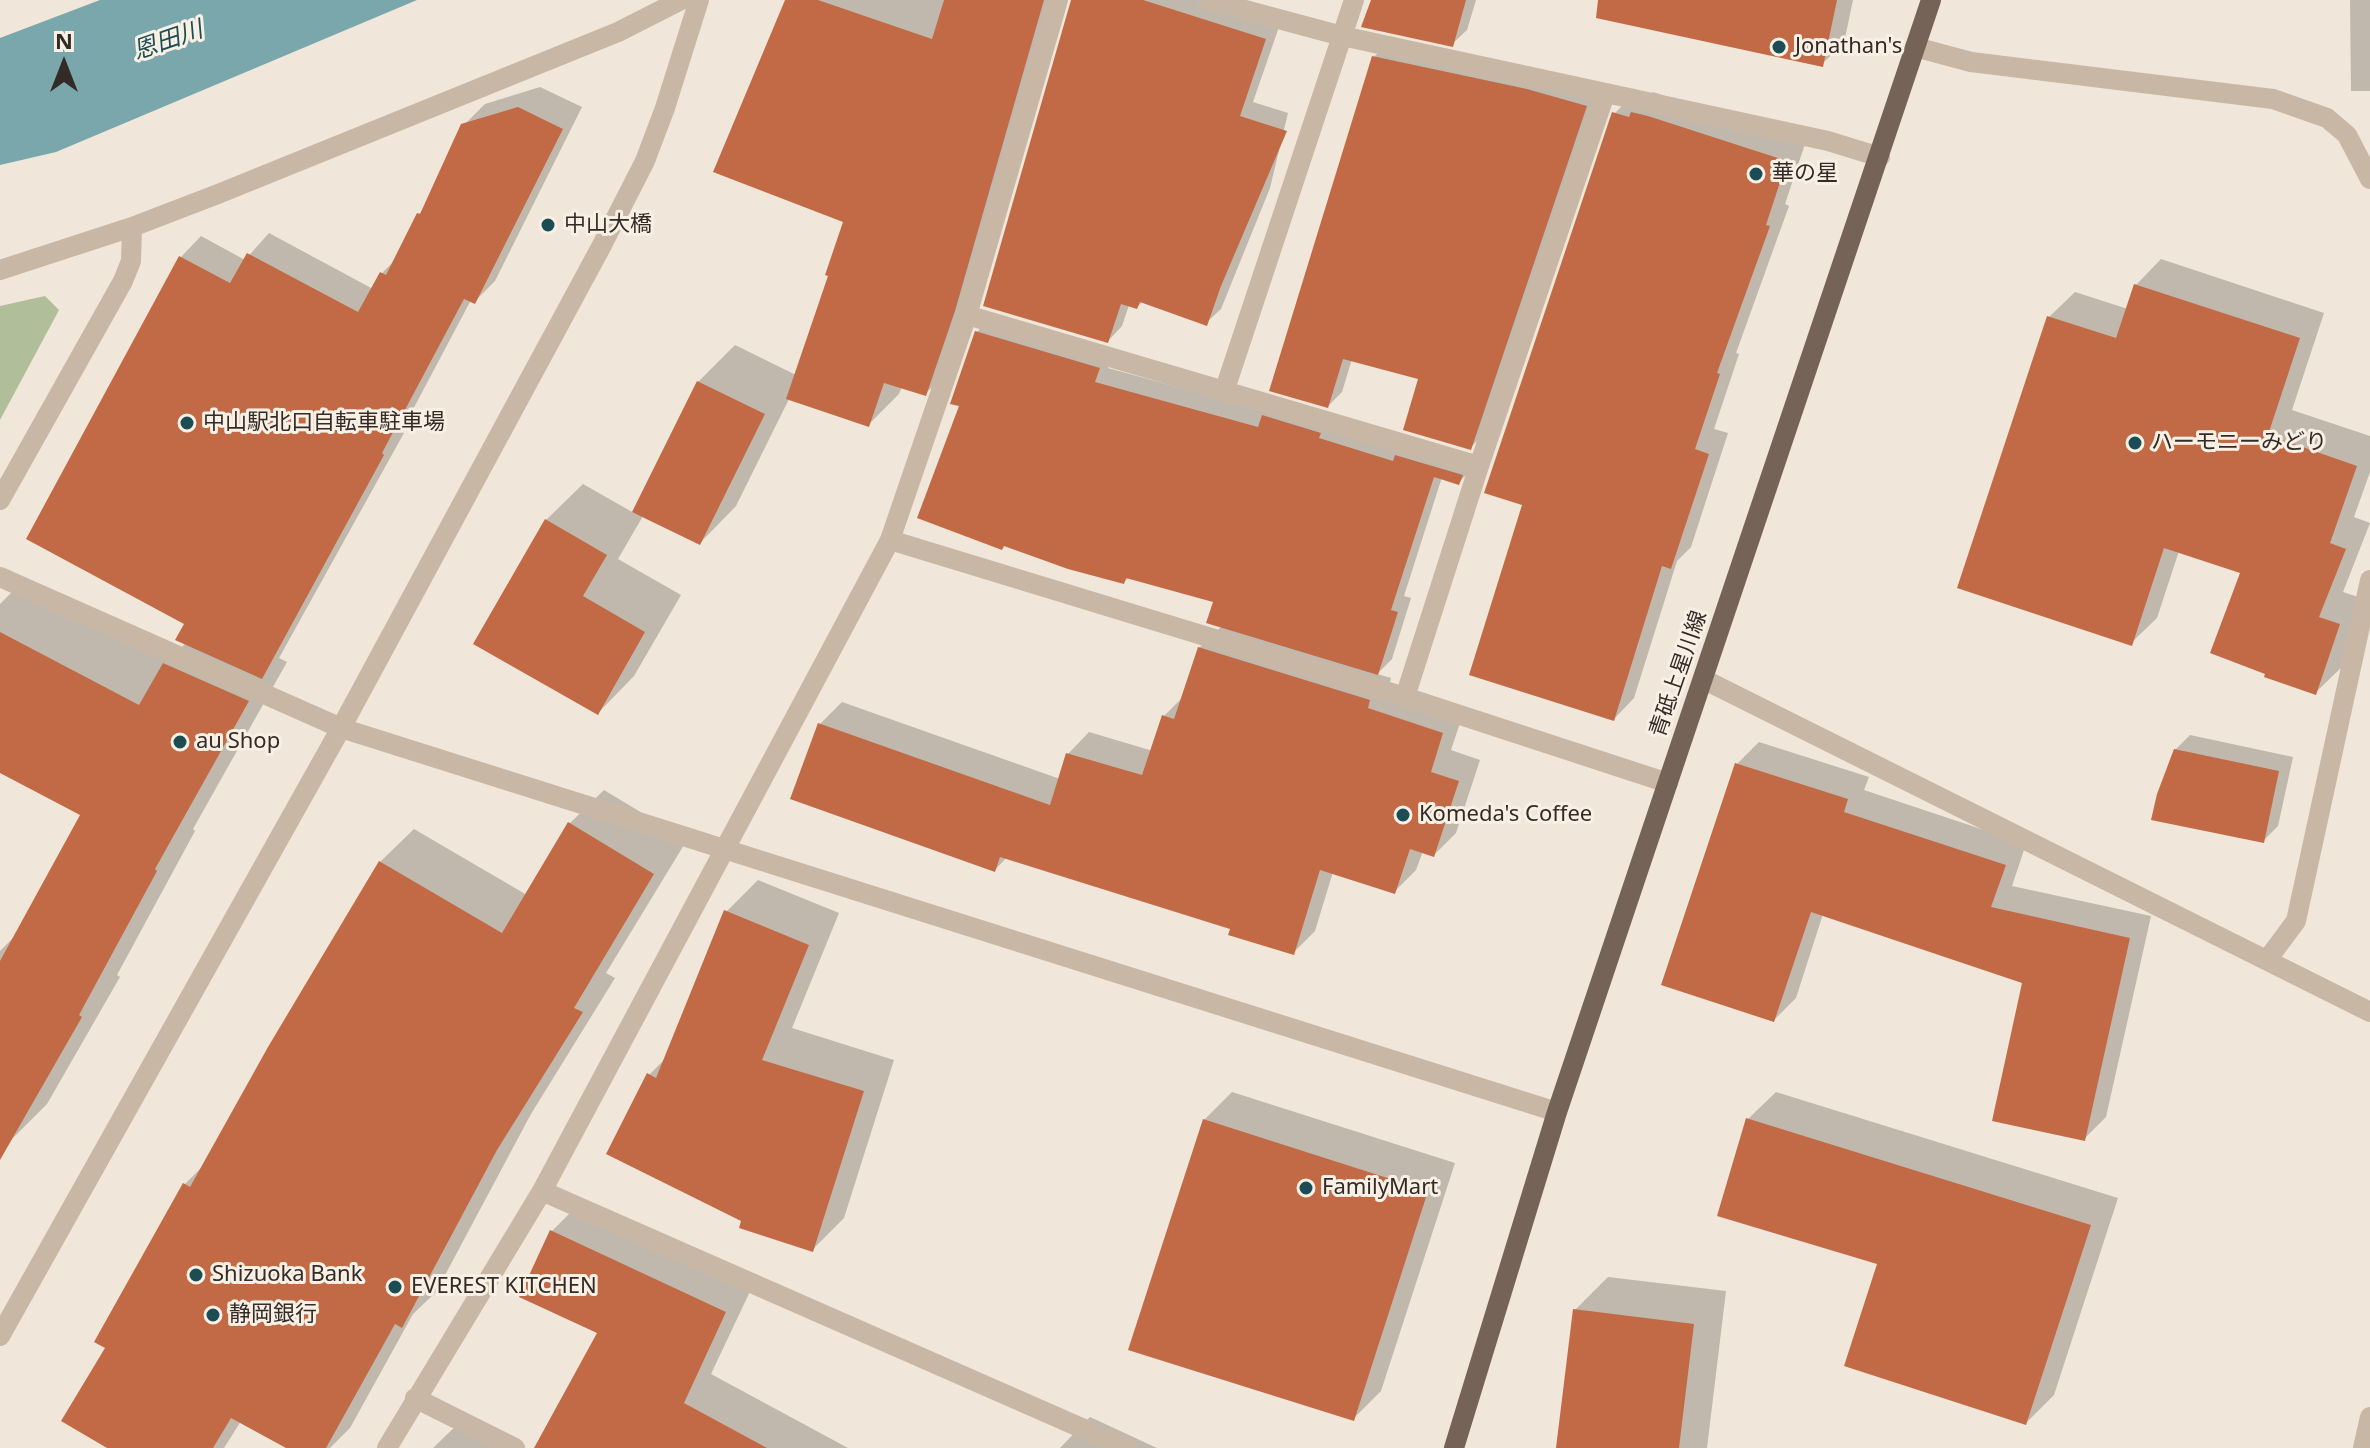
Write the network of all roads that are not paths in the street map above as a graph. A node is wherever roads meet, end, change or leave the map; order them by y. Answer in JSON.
{"nodes":[{"id":1,"x":681,"y":0,"type":"edge"},
{"id":2,"x":699,"y":0,"type":"edge"},
{"id":3,"x":1058,"y":0,"type":"edge"},
{"id":4,"x":1208,"y":0,"type":"edge"},
{"id":5,"x":1354,"y":0,"type":"edge"},
{"id":6,"x":1931,"y":0,"type":"edge"},
{"id":7,"x":1342,"y":36,"type":"junction"},
{"id":8,"x":1915,"y":47,"type":"junction"},
{"id":9,"x":1605,"y":94,"type":"junction"},
{"id":10,"x":1880,"y":157,"type":"junction"},
{"id":11,"x":2370,"y":179,"type":"edge"},
{"id":12,"x":132,"y":227,"type":"junction"},
{"id":13,"x":0,"y":270,"type":"edge"},
{"id":14,"x":967,"y":315,"type":"junction"},
{"id":15,"x":1224,"y":392,"type":"junction"},
{"id":16,"x":1479,"y":466,"type":"junction"},
{"id":17,"x":0,"y":500,"type":"edge"},
{"id":18,"x":890,"y":540,"type":"junction"},
{"id":19,"x":0,"y":577,"type":"edge"},
{"id":20,"x":2370,"y":580,"type":"edge"},
{"id":21,"x":1703,"y":679,"type":"junction"},
{"id":22,"x":1405,"y":697,"type":"junction"},
{"id":23,"x":341,"y":728,"type":"junction"},
{"id":24,"x":1668,"y":783,"type":"junction"},
{"id":25,"x":724,"y":849,"type":"junction"},
{"id":26,"x":2267,"y":960,"type":"junction"},
{"id":27,"x":2370,"y":1012,"type":"edge"},
{"id":28,"x":1557,"y":1112,"type":"junction"},
{"id":29,"x":542,"y":1191,"type":"junction"},
{"id":30,"x":0,"y":1336,"type":"edge"},
{"id":31,"x":1479,"y":1365,"type":"junction"},
{"id":32,"x":415,"y":1398,"type":"junction"},
{"id":33,"x":2370,"y":1417,"type":"edge"},
{"id":34,"x":387,"y":1448,"type":"edge"},
{"id":35,"x":515,"y":1448,"type":"edge"},
{"id":36,"x":1127,"y":1448,"type":"edge"},
{"id":37,"x":1438,"y":1448,"type":"edge"},
{"id":38,"x":1454,"y":1448,"type":"edge"},
{"id":39,"x":2363,"y":1448,"type":"edge"}],
"edges":[{"from":1,"to":12,"type":"street"},
{"from":2,"to":23,"type":"street"},
{"from":3,"to":14,"type":"street"},
{"from":4,"to":7,"type":"street"},
{"from":5,"to":7,"type":"street"},
{"from":6,"to":8,"type":"main road","name":"青砥上星川線"},
{"from":7,"to":9,"type":"street"},
{"from":7,"to":15,"type":"street"},
{"from":8,"to":10,"type":"main road","name":"青砥上星川線"},
{"from":8,"to":11,"type":"street"},
{"from":9,"to":10,"type":"street"},
{"from":9,"to":16,"type":"street"},
{"from":10,"to":21,"type":"main road","name":"青砥上星川線"},
{"from":12,"to":13,"type":"street"},
{"from":12,"to":17,"type":"street"},
{"from":14,"to":15,"type":"street"},
{"from":14,"to":18,"type":"street"},
{"from":15,"to":16,"type":"street"},
{"from":16,"to":22,"type":"street"},
{"from":18,"to":22,"type":"street"},
{"from":18,"to":25,"type":"street"},
{"from":19,"to":23,"type":"street"},
{"from":20,"to":26,"type":"street"},
{"from":21,"to":24,"type":"main road","name":"青砥上星川線"},
{"from":21,"to":26,"type":"street"},
{"from":22,"to":24,"type":"street"},
{"from":23,"to":25,"type":"street"},
{"from":23,"to":30,"type":"street"},
{"from":24,"to":28,"type":"main road","name":"青砥上星川線"},
{"from":25,"to":28,"type":"street"},
{"from":25,"to":29,"type":"street"},
{"from":26,"to":27,"type":"street"},
{"from":28,"to":31,"type":"main road","name":"青砥上星川線"},
{"from":29,"to":32,"type":"street"},
{"from":29,"to":36,"type":"street"},
{"from":31,"to":37,"type":"main road","name":"青砥上星川線"},
{"from":31,"to":38,"type":"main road","name":"青砥上星川線"},
{"from":32,"to":34,"type":"street"},
{"from":32,"to":35,"type":"street"},
{"from":33,"to":39,"type":"street"}]}
